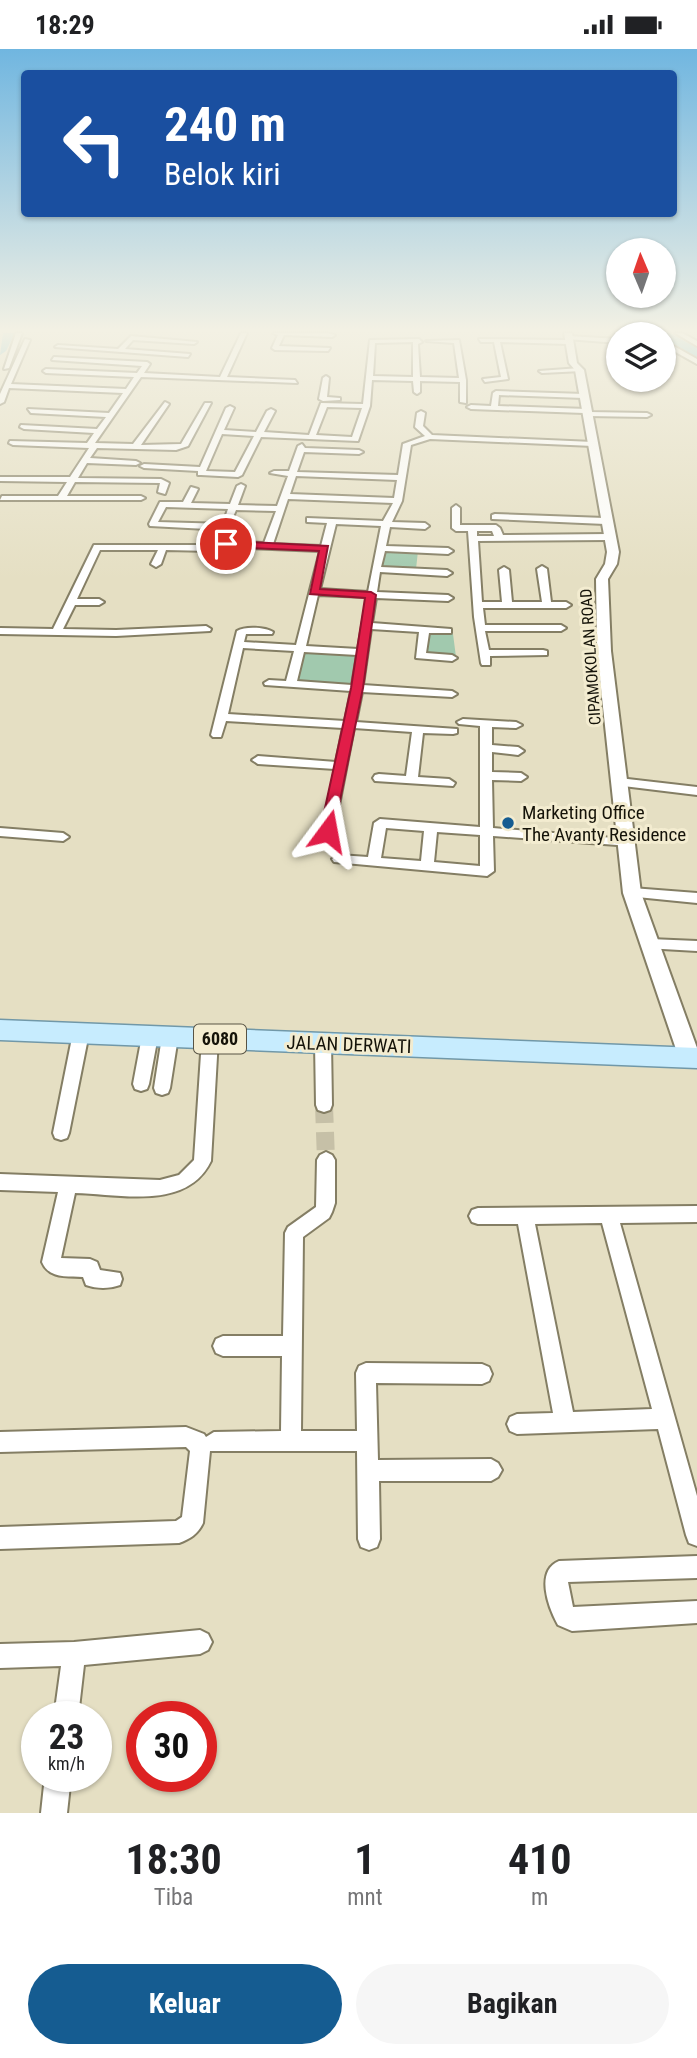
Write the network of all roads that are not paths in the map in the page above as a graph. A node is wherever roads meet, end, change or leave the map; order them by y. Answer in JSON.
{"nodes":[{"id":1,"x":110,"y":415,"type":"edge"},
{"id":2,"x":157,"y":415,"type":"edge"},
{"id":3,"x":202,"y":415,"type":"edge"},
{"id":4,"x":227,"y":415,"type":"edge"},
{"id":5,"x":269,"y":415,"type":"edge"},
{"id":6,"x":320,"y":415,"type":"edge"},
{"id":7,"x":362,"y":415,"type":"edge"},
{"id":8,"x":421,"y":415,"type":"edge"},
{"id":9,"x":587,"y":415,"type":"edge"},
{"id":10,"x":24,"y":427,"type":"dead end"},
{"id":11,"x":99,"y":431,"type":"junction"},
{"id":12,"x":219,"y":432,"type":"junction"},
{"id":13,"x":258,"y":435,"type":"junction"},
{"id":14,"x":312,"y":437,"type":"junction"},
{"id":15,"x":430,"y":437,"type":"junction"},
{"id":16,"x":13,"y":443,"type":"dead end"},
{"id":17,"x":92,"y":445,"type":"junction"},
{"id":18,"x":593,"y":445,"type":"junction"},
{"id":19,"x":136,"y":446,"type":"junction"},
{"id":20,"x":152,"y":450,"type":"dead end"},
{"id":21,"x":188,"y":452,"type":"dead end"},
{"id":22,"x":199,"y":453,"type":"dead end"},
{"id":23,"x":209,"y":453,"type":"junction"},
{"id":24,"x":84,"y":460,"type":"junction"},
{"id":25,"x":201,"y":469,"type":"junction"},
{"id":26,"x":294,"y":472,"type":"junction"},
{"id":27,"x":274,"y":473,"type":"dead end"},
{"id":28,"x":354,"y":474,"type":"junction"},
{"id":29,"x":401,"y":478,"type":"junction"},
{"id":30,"x":0,"y":479,"type":"edge"},
{"id":31,"x":71,"y":479,"type":"junction"},
{"id":32,"x":238,"y":481,"type":"junction"},
{"id":33,"x":194,"y":489,"type":"dead end"},
{"id":34,"x":162,"y":492,"type":"dead end"},
{"id":35,"x":287,"y":496,"type":"junction"},
{"id":36,"x":2,"y":498,"type":"dead end"},
{"id":37,"x":61,"y":498,"type":"junction"},
{"id":38,"x":141,"y":498,"type":"dead end"},
{"id":39,"x":398,"y":502,"type":"junction"},
{"id":40,"x":186,"y":505,"type":"junction"},
{"id":41,"x":233,"y":507,"type":"junction"},
{"id":42,"x":456,"y":508,"type":"dead end"},
{"id":43,"x":282,"y":509,"type":"junction"},
{"id":44,"x":310,"y":520,"type":"dead end"},
{"id":45,"x":332,"y":521,"type":"junction"},
{"id":46,"x":386,"y":524,"type":"junction"},
{"id":47,"x":425,"y":526,"type":"dead end"},
{"id":48,"x":226,"y":527,"type":"junction"},
{"id":49,"x":603,"y":529,"type":"junction"},
{"id":50,"x":472,"y":533,"type":"junction"},
{"id":51,"x":497,"y":533,"type":"junction"},
{"id":52,"x":226,"y":544,"type":"junction"},
{"id":53,"x":268,"y":546,"type":"junction"},
{"id":54,"x":163,"y":548,"type":"junction"},
{"id":55,"x":325,"y":548,"type":"junction"},
{"id":56,"x":380,"y":548,"type":"junction"},
{"id":57,"x":421,"y":550,"type":"junction"},
{"id":58,"x":448,"y":551,"type":"dead end"},
{"id":59,"x":156,"y":564,"type":"dead end"},
{"id":60,"x":376,"y":569,"type":"junction"},
{"id":61,"x":542,"y":569,"type":"dead end"},
{"id":62,"x":504,"y":570,"type":"dead end"},
{"id":63,"x":420,"y":572,"type":"junction"},
{"id":64,"x":447,"y":573,"type":"dead end"},
{"id":65,"x":314,"y":592,"type":"junction"},
{"id":66,"x":371,"y":595,"type":"junction"},
{"id":67,"x":448,"y":599,"type":"dead end"},
{"id":68,"x":71,"y":602,"type":"junction"},
{"id":69,"x":99,"y":602,"type":"dead end"},
{"id":70,"x":478,"y":605,"type":"junction"},
{"id":71,"x":507,"y":605,"type":"junction"},
{"id":72,"x":547,"y":605,"type":"junction"},
{"id":73,"x":565,"y":605,"type":"dead end"},
{"id":74,"x":366,"y":626,"type":"junction"},
{"id":75,"x":480,"y":628,"type":"junction"},
{"id":76,"x":561,"y":628,"type":"dead end"},
{"id":77,"x":206,"y":629,"type":"dead end"},
{"id":78,"x":424,"y":630,"type":"junction"},
{"id":79,"x":0,"y":631,"type":"edge"},
{"id":80,"x":447,"y":631,"type":"dead end"},
{"id":81,"x":57,"y":632,"type":"junction"},
{"id":82,"x":268,"y":632,"type":"dead end"},
{"id":83,"x":239,"y":646,"type":"junction"},
{"id":84,"x":301,"y":648,"type":"junction"},
{"id":85,"x":363,"y":652,"type":"junction"},
{"id":86,"x":543,"y":653,"type":"dead end"},
{"id":87,"x":452,"y":658,"type":"dead end"},
{"id":88,"x":270,"y":683,"type":"dead end"},
{"id":89,"x":291,"y":684,"type":"junction"},
{"id":90,"x":357,"y":688,"type":"junction"},
{"id":91,"x":452,"y":694,"type":"dead end"},
{"id":92,"x":221,"y":717,"type":"junction"},
{"id":93,"x":463,"y":722,"type":"dead end"},
{"id":94,"x":350,"y":723,"type":"junction"},
{"id":95,"x":486,"y":723,"type":"junction"},
{"id":96,"x":516,"y":725,"type":"dead end"},
{"id":97,"x":418,"y":728,"type":"junction"},
{"id":98,"x":453,"y":731,"type":"dead end"},
{"id":99,"x":216,"y":735,"type":"dead end"},
{"id":100,"x":485,"y":748,"type":"junction"},
{"id":101,"x":518,"y":751,"type":"dead end"},
{"id":102,"x":258,"y":760,"type":"dead end"},
{"id":103,"x":342,"y":766,"type":"junction"},
{"id":104,"x":488,"y":776,"type":"junction"},
{"id":105,"x":521,"y":777,"type":"dead end"},
{"id":106,"x":379,"y":778,"type":"dead end"},
{"id":107,"x":412,"y":780,"type":"junction"},
{"id":108,"x":619,"y":782,"type":"junction"},
{"id":109,"x":449,"y":783,"type":"dead end"},
{"id":110,"x":697,"y":791,"type":"edge"},
{"id":111,"x":431,"y":827,"type":"junction"},
{"id":112,"x":328,"y":831,"type":"dead end"},
{"id":113,"x":0,"y":832,"type":"edge"},
{"id":114,"x":487,"y":832,"type":"junction"},
{"id":115,"x":63,"y":837,"type":"dead end"},
{"id":116,"x":626,"y":843,"type":"junction"},
{"id":117,"x":339,"y":859,"type":"dead end"},
{"id":118,"x":374,"y":862,"type":"junction"},
{"id":119,"x":427,"y":866,"type":"junction"},
{"id":120,"x":632,"y":893,"type":"junction"},
{"id":121,"x":697,"y":898,"type":"edge"},
{"id":122,"x":650,"y":944,"type":"junction"},
{"id":123,"x":697,"y":946,"type":"edge"},
{"id":124,"x":0,"y":1030,"type":"edge"},
{"id":125,"x":81,"y":1033,"type":"junction"},
{"id":126,"x":160,"y":1037,"type":"junction"},
{"id":127,"x":210,"y":1039,"type":"junction"},
{"id":128,"x":323,"y":1042,"type":"junction"},
{"id":129,"x":684,"y":1058,"type":"edge"},
{"id":130,"x":141,"y":1084,"type":"dead end"},
{"id":131,"x":162,"y":1088,"type":"dead end"},
{"id":132,"x":324,"y":1105,"type":"tunnel mouth"},
{"id":133,"x":61,"y":1133,"type":"dead end"},
{"id":134,"x":326,"y":1160,"type":"tunnel mouth"},
{"id":135,"x":0,"y":1182,"type":"edge"},
{"id":136,"x":68,"y":1184,"type":"junction"},
{"id":137,"x":697,"y":1214,"type":"edge"},
{"id":138,"x":478,"y":1216,"type":"dead end"},
{"id":139,"x":524,"y":1216,"type":"junction"},
{"id":140,"x":609,"y":1216,"type":"junction"},
{"id":141,"x":113,"y":1279,"type":"dead end"},
{"id":142,"x":223,"y":1346,"type":"dead end"},
{"id":143,"x":293,"y":1346,"type":"junction"},
{"id":144,"x":482,"y":1374,"type":"dead end"},
{"id":145,"x":665,"y":1419,"type":"junction"},
{"id":146,"x":565,"y":1422,"type":"junction"},
{"id":147,"x":517,"y":1424,"type":"dead end"},
{"id":148,"x":214,"y":1441,"type":"dead end"},
{"id":149,"x":368,"y":1441,"type":"junction"},
{"id":150,"x":0,"y":1442,"type":"edge"},
{"id":151,"x":291,"y":1442,"type":"junction"},
{"id":152,"x":491,"y":1470,"type":"dead end"},
{"id":153,"x":368,"y":1471,"type":"junction"},
{"id":154,"x":697,"y":1535,"type":"edge"},
{"id":155,"x":0,"y":1538,"type":"edge"},
{"id":156,"x":369,"y":1539,"type":"dead end"},
{"id":157,"x":697,"y":1567,"type":"edge"},
{"id":158,"x":697,"y":1612,"type":"edge"},
{"id":159,"x":200,"y":1642,"type":"dead end"},
{"id":160,"x":74,"y":1654,"type":"junction"},
{"id":161,"x":0,"y":1656,"type":"edge"},
{"id":162,"x":68,"y":1701,"type":"edge"},
{"id":163,"x":56,"y":1792,"type":"edge"},
{"id":164,"x":54,"y":1813,"type":"edge"}],
"edges":[{"from":1,"to":11,"type":"street"},
{"from":2,"to":19,"type":"street"},
{"from":3,"to":19,"type":"street"},
{"from":4,"to":12,"type":"street"},
{"from":5,"to":13,"type":"street"},
{"from":6,"to":14,"type":"street"},
{"from":7,"to":14,"type":"street"},
{"from":8,"to":15,"type":"street"},
{"from":9,"to":18,"type":"street","name":"CIPAMOKOLAN ROAD"},
{"from":10,"to":11,"type":"street"},
{"from":11,"to":17,"type":"street"},
{"from":12,"to":13,"type":"street"},
{"from":12,"to":23,"type":"street"},
{"from":13,"to":14,"type":"street"},
{"from":13,"to":32,"type":"street"},
{"from":15,"to":18,"type":"street"},
{"from":15,"to":29,"type":"street"},
{"from":16,"to":17,"type":"street"},
{"from":17,"to":19,"type":"street"},
{"from":17,"to":24,"type":"street"},
{"from":18,"to":49,"type":"street","name":"CIPAMOKOLAN ROAD"},
{"from":20,"to":21,"type":"street"},
{"from":22,"to":23,"type":"street"},
{"from":23,"to":25,"type":"street"},
{"from":24,"to":25,"type":"street"},
{"from":24,"to":31,"type":"street"},
{"from":25,"to":32,"type":"street"},
{"from":26,"to":27,"type":"street"},
{"from":26,"to":28,"type":"street"},
{"from":26,"to":28,"type":"street"},
{"from":26,"to":35,"type":"street"},
{"from":28,"to":29,"type":"street"},
{"from":29,"to":39,"type":"street"},
{"from":30,"to":31,"type":"street"},
{"from":31,"to":34,"type":"street"},
{"from":31,"to":37,"type":"street"},
{"from":32,"to":41,"type":"street"},
{"from":33,"to":40,"type":"street"},
{"from":35,"to":39,"type":"street"},
{"from":35,"to":43,"type":"street"},
{"from":36,"to":37,"type":"street"},
{"from":37,"to":38,"type":"street"},
{"from":39,"to":46,"type":"street"},
{"from":40,"to":41,"type":"street"},
{"from":40,"to":48,"type":"street"},
{"from":41,"to":43,"type":"street"},
{"from":41,"to":48,"type":"street"},
{"from":42,"to":50,"type":"street"},
{"from":43,"to":53,"type":"street"},
{"from":44,"to":45,"type":"street"},
{"from":45,"to":46,"type":"street"},
{"from":45,"to":55,"type":"street"},
{"from":46,"to":47,"type":"street"},
{"from":46,"to":56,"type":"street"},
{"from":48,"to":52,"type":"street"},
{"from":49,"to":51,"type":"street"},
{"from":49,"to":51,"type":"street"},
{"from":49,"to":108,"type":"street","name":"CIPAMOKOLAN ROAD"},
{"from":50,"to":51,"type":"street"},
{"from":50,"to":70,"type":"street"},
{"from":52,"to":53,"type":"street"},
{"from":52,"to":54,"type":"street"},
{"from":53,"to":55,"type":"street"},
{"from":54,"to":59,"type":"street"},
{"from":54,"to":68,"type":"street"},
{"from":55,"to":65,"type":"street"},
{"from":56,"to":57,"type":"street"},
{"from":56,"to":60,"type":"street"},
{"from":57,"to":58,"type":"street"},
{"from":57,"to":63,"type":"street"},
{"from":60,"to":63,"type":"street"},
{"from":60,"to":66,"type":"street"},
{"from":61,"to":72,"type":"street"},
{"from":62,"to":71,"type":"street"},
{"from":63,"to":64,"type":"street"},
{"from":65,"to":66,"type":"street"},
{"from":65,"to":84,"type":"street"},
{"from":66,"to":67,"type":"street"},
{"from":66,"to":74,"type":"street"},
{"from":68,"to":69,"type":"street"},
{"from":68,"to":81,"type":"street"},
{"from":70,"to":71,"type":"street"},
{"from":70,"to":75,"type":"street"},
{"from":71,"to":72,"type":"street"},
{"from":72,"to":73,"type":"street"},
{"from":74,"to":78,"type":"street"},
{"from":74,"to":85,"type":"street"},
{"from":75,"to":76,"type":"street"},
{"from":75,"to":86,"type":"street"},
{"from":77,"to":81,"type":"street"},
{"from":78,"to":80,"type":"street"},
{"from":78,"to":87,"type":"street"},
{"from":79,"to":81,"type":"street"},
{"from":82,"to":83,"type":"street"},
{"from":83,"to":84,"type":"street"},
{"from":83,"to":92,"type":"street"},
{"from":84,"to":85,"type":"street"},
{"from":84,"to":89,"type":"street"},
{"from":85,"to":90,"type":"street"},
{"from":88,"to":89,"type":"street"},
{"from":89,"to":90,"type":"street"},
{"from":90,"to":91,"type":"street"},
{"from":90,"to":94,"type":"street"},
{"from":92,"to":94,"type":"street"},
{"from":92,"to":99,"type":"street"},
{"from":93,"to":95,"type":"street"},
{"from":94,"to":97,"type":"street"},
{"from":94,"to":103,"type":"street"},
{"from":95,"to":96,"type":"street"},
{"from":95,"to":100,"type":"street"},
{"from":97,"to":98,"type":"street"},
{"from":97,"to":107,"type":"street"},
{"from":100,"to":101,"type":"street"},
{"from":100,"to":104,"type":"street"},
{"from":102,"to":103,"type":"street"},
{"from":103,"to":112,"type":"street"},
{"from":104,"to":105,"type":"street"},
{"from":104,"to":114,"type":"street"},
{"from":106,"to":107,"type":"street"},
{"from":107,"to":109,"type":"street"},
{"from":108,"to":110,"type":"street"},
{"from":108,"to":116,"type":"street","name":"CIPAMOKOLAN ROAD"},
{"from":111,"to":114,"type":"street"},
{"from":111,"to":118,"type":"street"},
{"from":111,"to":119,"type":"street"},
{"from":113,"to":115,"type":"street"},
{"from":114,"to":116,"type":"street"},
{"from":114,"to":119,"type":"street"},
{"from":116,"to":120,"type":"street","name":"CIPAMOKOLAN ROAD"},
{"from":117,"to":118,"type":"street"},
{"from":118,"to":119,"type":"street"},
{"from":120,"to":121,"type":"street"},
{"from":120,"to":122,"type":"street","name":"CIPAMOKOLAN ROAD"},
{"from":122,"to":123,"type":"street"},
{"from":122,"to":129,"type":"street","name":"CIPAMOKOLAN ROAD"},
{"from":124,"to":125,"type":"main road","name":"JALAN DERWATI","number":"6080"},
{"from":125,"to":126,"type":"main road","name":"JALAN DERWATI","number":"6080"},
{"from":125,"to":133,"type":"street"},
{"from":126,"to":127,"type":"main road","name":"JALAN DERWATI","number":"6080"},
{"from":126,"to":130,"type":"street"},
{"from":126,"to":131,"type":"street"},
{"from":127,"to":128,"type":"main road","name":"JALAN DERWATI","number":"6080"},
{"from":127,"to":136,"type":"street"},
{"from":128,"to":129,"type":"main road","name":"JALAN DERWATI","number":"6080"},
{"from":128,"to":132,"type":"street"},
{"from":134,"to":143,"type":"street"},
{"from":135,"to":136,"type":"street"},
{"from":136,"to":141,"type":"street"},
{"from":137,"to":140,"type":"street"},
{"from":138,"to":139,"type":"street"},
{"from":139,"to":140,"type":"street"},
{"from":139,"to":146,"type":"street"},
{"from":140,"to":145,"type":"street"},
{"from":142,"to":143,"type":"street"},
{"from":143,"to":151,"type":"street"},
{"from":144,"to":149,"type":"street"},
{"from":145,"to":146,"type":"street"},
{"from":145,"to":154,"type":"street"},
{"from":146,"to":147,"type":"street"},
{"from":148,"to":151,"type":"street"},
{"from":149,"to":151,"type":"street"},
{"from":149,"to":153,"type":"street"},
{"from":150,"to":155,"type":"street"},
{"from":152,"to":153,"type":"street"},
{"from":153,"to":156,"type":"street"},
{"from":157,"to":158,"type":"street"},
{"from":159,"to":160,"type":"street"},
{"from":160,"to":161,"type":"street"},
{"from":160,"to":162,"type":"street"},
{"from":163,"to":164,"type":"street"}]}
